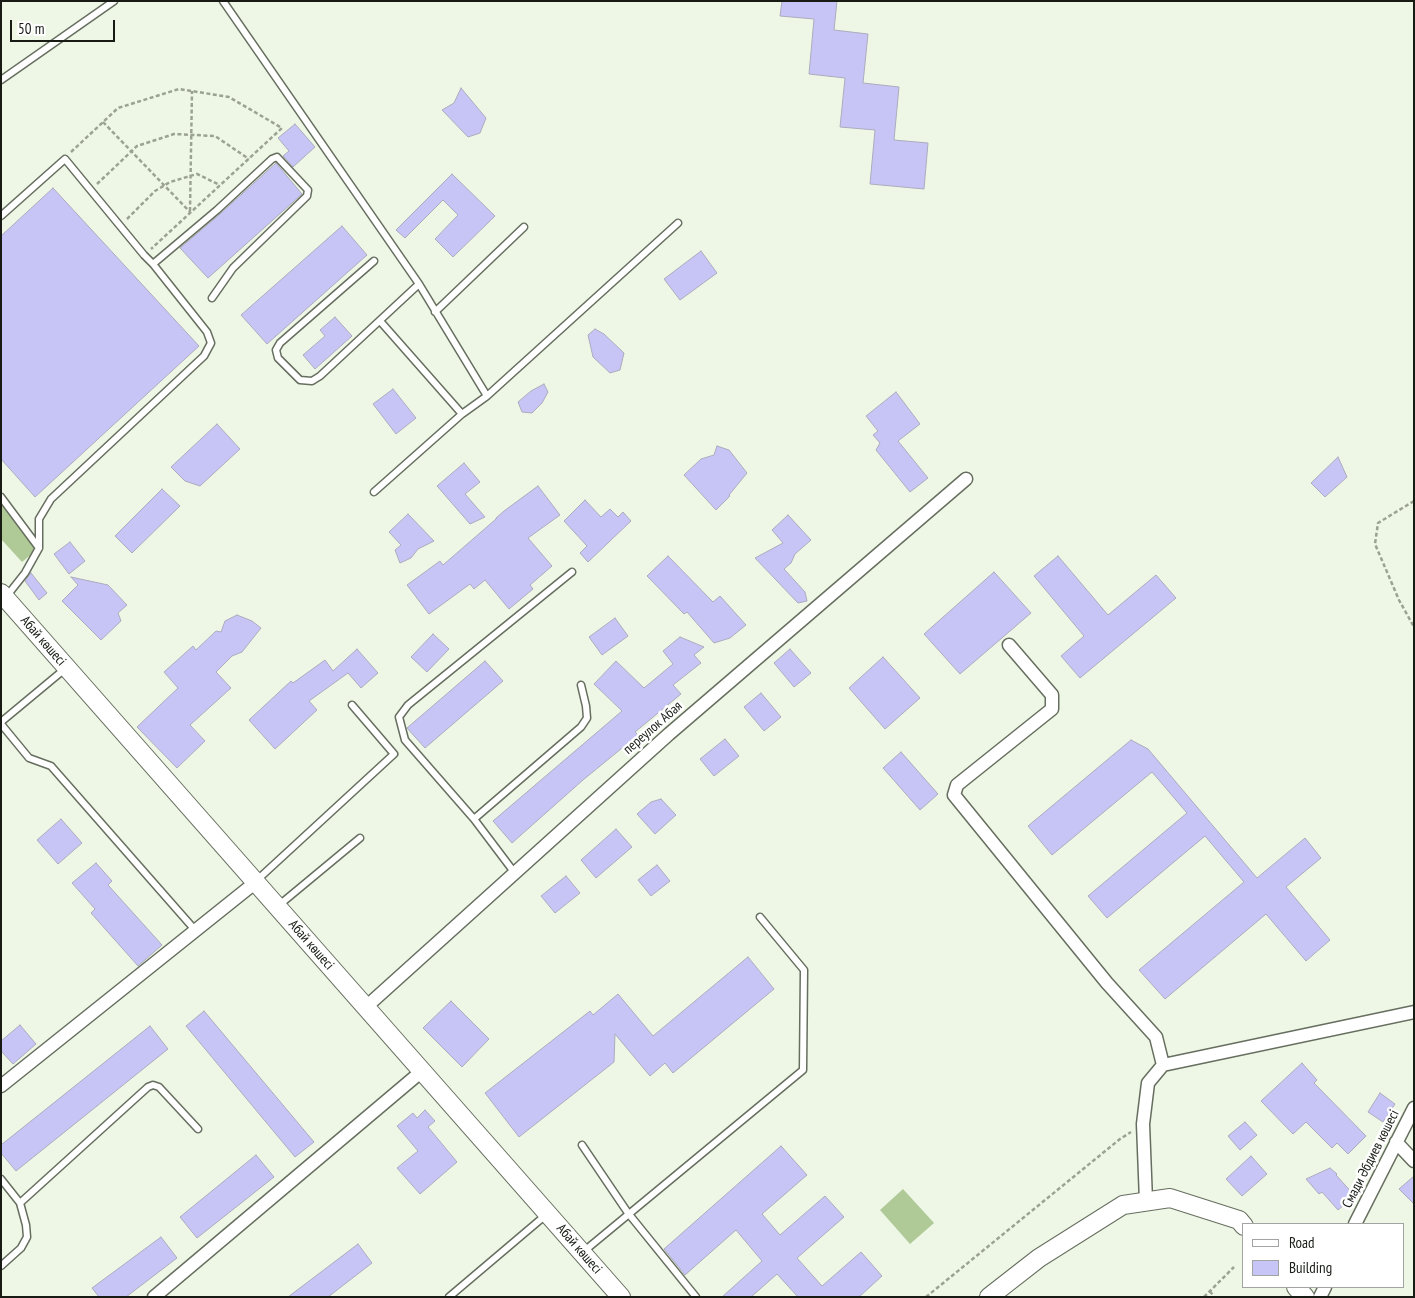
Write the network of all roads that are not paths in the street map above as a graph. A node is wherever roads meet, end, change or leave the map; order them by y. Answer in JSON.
{"nodes":[{"id":1,"x":114,"y":1,"type":"edge"},
{"id":2,"x":223,"y":1,"type":"edge"},
{"id":3,"x":1,"y":80,"type":"edge"},
{"id":4,"x":1,"y":216,"type":"edge"},
{"id":5,"x":678,"y":223,"type":"dead end"},
{"id":6,"x":524,"y":227,"type":"dead end"},
{"id":7,"x":374,"y":261,"type":"dead end"},
{"id":8,"x":153,"y":264,"type":"junction"},
{"id":9,"x":419,"y":284,"type":"junction"},
{"id":10,"x":212,"y":298,"type":"dead end"},
{"id":11,"x":435,"y":312,"type":"junction"},
{"id":12,"x":380,"y":321,"type":"junction"},
{"id":13,"x":487,"y":396,"type":"junction"},
{"id":14,"x":462,"y":414,"type":"junction"},
{"id":15,"x":966,"y":479,"type":"dead end"},
{"id":16,"x":374,"y":492,"type":"dead end"},
{"id":17,"x":1,"y":497,"type":"edge"},
{"id":18,"x":39,"y":548,"type":"junction"},
{"id":19,"x":572,"y":572,"type":"dead end"},
{"id":20,"x":3,"y":596,"type":"edge"},
{"id":21,"x":1009,"y":645,"type":"dead end"},
{"id":22,"x":66,"y":667,"type":"junction"},
{"id":23,"x":581,"y":686,"type":"dead end"},
{"id":24,"x":352,"y":704,"type":"dead end"},
{"id":25,"x":1,"y":723,"type":"edge"},
{"id":26,"x":474,"y":819,"type":"junction"},
{"id":27,"x":360,"y":838,"type":"dead end"},
{"id":28,"x":514,"y":872,"type":"junction"},
{"id":29,"x":256,"y":882,"type":"junction"},
{"id":30,"x":277,"y":906,"type":"junction"},
{"id":31,"x":760,"y":917,"type":"dead end"},
{"id":32,"x":195,"y":930,"type":"junction"},
{"id":33,"x":366,"y":1007,"type":"junction"},
{"id":34,"x":1414,"y":1012,"type":"edge"},
{"id":35,"x":1164,"y":1065,"type":"junction"},
{"id":36,"x":422,"y":1071,"type":"junction"},
{"id":37,"x":1,"y":1086,"type":"edge"},
{"id":38,"x":1414,"y":1108,"type":"edge"},
{"id":39,"x":198,"y":1129,"type":"dead end"},
{"id":40,"x":1396,"y":1142,"type":"junction"},
{"id":41,"x":582,"y":1145,"type":"dead end"},
{"id":42,"x":1414,"y":1161,"type":"edge"},
{"id":43,"x":1,"y":1179,"type":"edge"},
{"id":44,"x":1146,"y":1201,"type":"junction"},
{"id":45,"x":20,"y":1203,"type":"junction"},
{"id":46,"x":548,"y":1213,"type":"junction"},
{"id":47,"x":628,"y":1213,"type":"junction"},
{"id":48,"x":1356,"y":1223,"type":"edge"},
{"id":49,"x":1242,"y":1224,"type":"edge"},
{"id":50,"x":582,"y":1252,"type":"junction"},
{"id":51,"x":1,"y":1266,"type":"edge"},
{"id":52,"x":154,"y":1297,"type":"edge"},
{"id":53,"x":448,"y":1297,"type":"edge"},
{"id":54,"x":621,"y":1297,"type":"edge"},
{"id":55,"x":696,"y":1297,"type":"edge"},
{"id":56,"x":989,"y":1297,"type":"edge"}],
"edges":[{"from":1,"to":3,"type":"lane"},
{"from":2,"to":9,"type":"lane"},
{"from":4,"to":8,"type":"lane"},
{"from":5,"to":13,"type":"lane"},
{"from":6,"to":11,"type":"lane"},
{"from":7,"to":12,"type":"lane"},
{"from":8,"to":10,"type":"lane"},
{"from":8,"to":18,"type":"lane"},
{"from":9,"to":11,"type":"lane"},
{"from":9,"to":12,"type":"lane"},
{"from":11,"to":13,"type":"lane"},
{"from":12,"to":14,"type":"lane"},
{"from":13,"to":14,"type":"lane"},
{"from":14,"to":16,"type":"lane"},
{"from":15,"to":28,"type":"street","name":"переулок Абая"},
{"from":17,"to":18,"type":"lane"},
{"from":18,"to":20,"type":"lane"},
{"from":19,"to":26,"type":"lane"},
{"from":20,"to":22,"type":"main road","name":"Абай көшесі"},
{"from":21,"to":35,"type":"street"},
{"from":22,"to":25,"type":"lane"},
{"from":22,"to":29,"type":"main road","name":"Абай көшесі"},
{"from":23,"to":26,"type":"lane"},
{"from":24,"to":29,"type":"lane"},
{"from":25,"to":32,"type":"lane"},
{"from":26,"to":28,"type":"lane"},
{"from":27,"to":30,"type":"lane"},
{"from":28,"to":33,"type":"street","name":"переулок Абая"},
{"from":29,"to":30,"type":"main road","name":"Абай көшесі"},
{"from":29,"to":32,"type":"street"},
{"from":30,"to":33,"type":"main road","name":"Абай көшесі"},
{"from":31,"to":47,"type":"lane"},
{"from":32,"to":37,"type":"street"},
{"from":33,"to":36,"type":"main road","name":"Абай көшесі"},
{"from":34,"to":35,"type":"street"},
{"from":35,"to":44,"type":"street"},
{"from":36,"to":46,"type":"main road","name":"Абай көшесі"},
{"from":36,"to":52,"type":"street"},
{"from":38,"to":40,"type":"street","name":"Смади Әбдиев көшесі"},
{"from":39,"to":45,"type":"lane"},
{"from":40,"to":42,"type":"street"},
{"from":40,"to":48,"type":"street","name":"Смади Әбдиев көшесі"},
{"from":41,"to":47,"type":"lane"},
{"from":43,"to":45,"type":"lane"},
{"from":44,"to":49,"type":"main road"},
{"from":44,"to":56,"type":"main road"},
{"from":45,"to":51,"type":"lane"},
{"from":46,"to":50,"type":"main road","name":"Абай көшесі"},
{"from":46,"to":53,"type":"lane"},
{"from":47,"to":50,"type":"lane"},
{"from":47,"to":55,"type":"lane"},
{"from":50,"to":54,"type":"main road","name":"Абай көшесі"}]}
